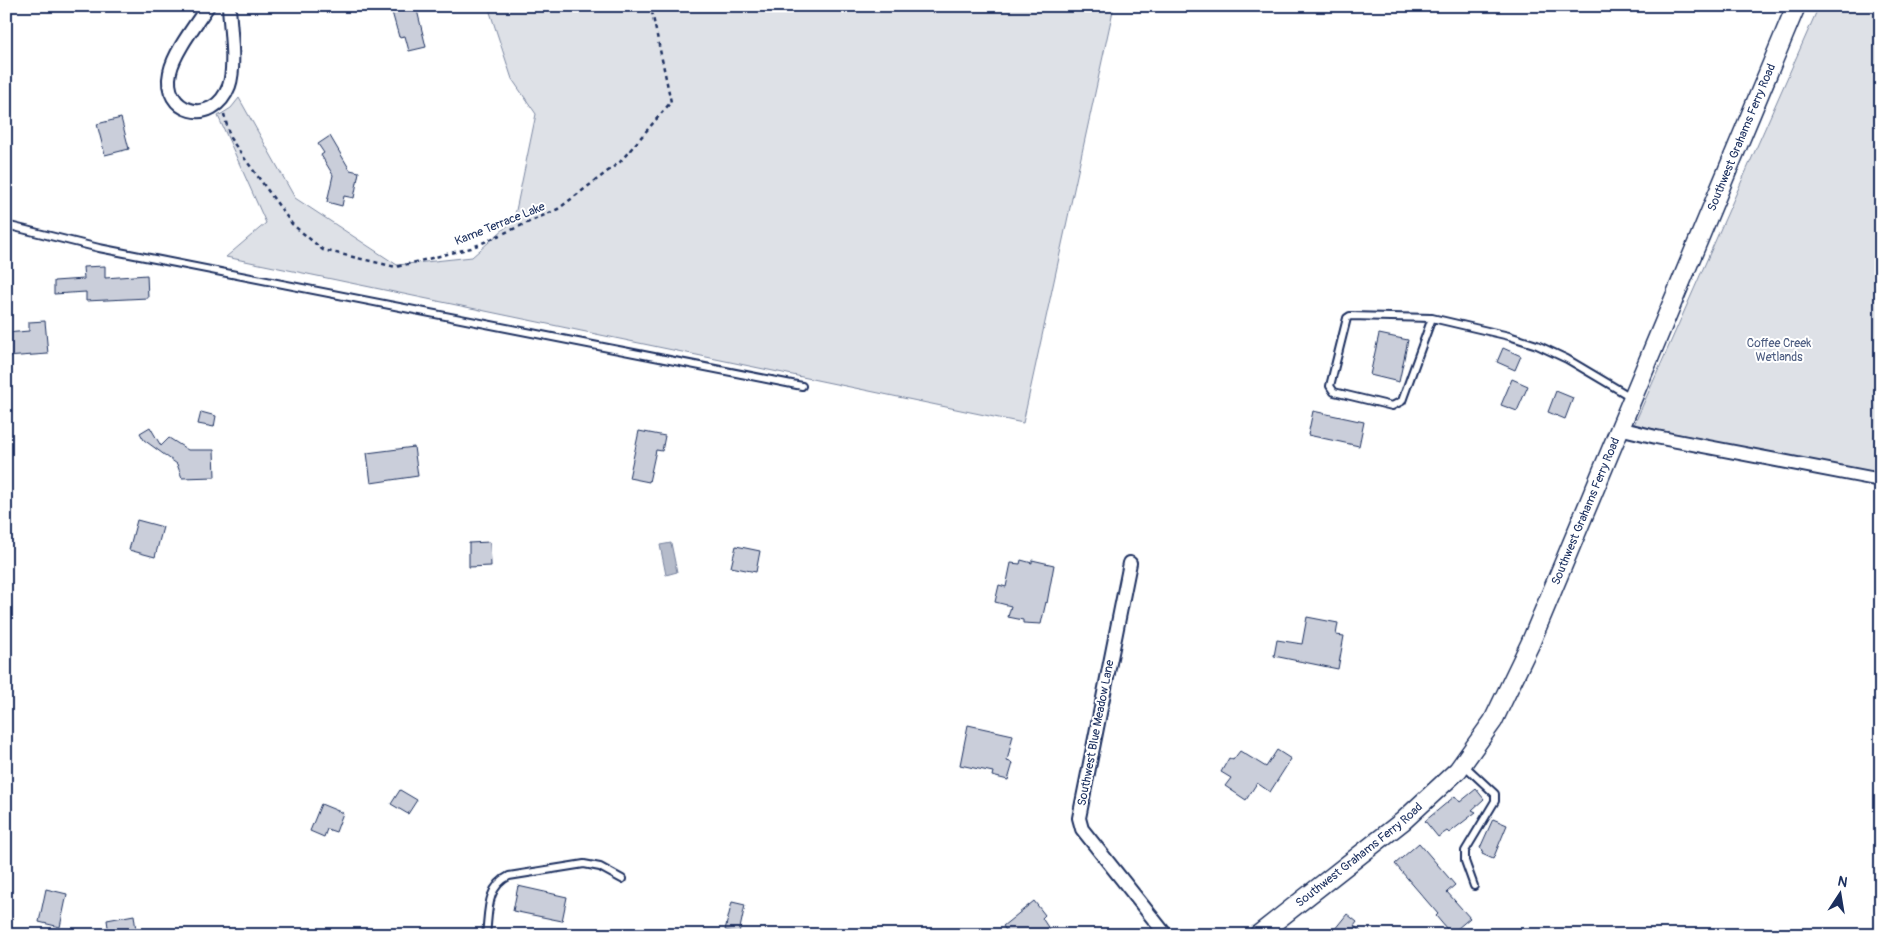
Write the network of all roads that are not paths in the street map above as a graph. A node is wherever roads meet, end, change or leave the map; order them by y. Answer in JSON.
{"nodes":[{"id":1,"x":208,"y":6,"type":"edge"},
{"id":2,"x":229,"y":6,"type":"edge"},
{"id":3,"x":1796,"y":6,"type":"edge"},
{"id":4,"x":6,"y":225,"type":"edge"},
{"id":5,"x":1432,"y":318,"type":"junction"},
{"id":6,"x":802,"y":386,"type":"dead end"},
{"id":7,"x":1632,"y":398,"type":"junction"},
{"id":8,"x":1619,"y":428,"type":"junction"},
{"id":9,"x":1881,"y":480,"type":"edge"},
{"id":10,"x":1130,"y":563,"type":"dead end"},
{"id":11,"x":1463,"y":764,"type":"junction"},
{"id":12,"x":622,"y":879,"type":"dead end"},
{"id":13,"x":1474,"y":886,"type":"dead end"},
{"id":14,"x":486,"y":935,"type":"edge"},
{"id":15,"x":1166,"y":935,"type":"edge"},
{"id":16,"x":1258,"y":935,"type":"edge"}],
"edges":[{"from":1,"to":2,"type":"street"},
{"from":3,"to":7,"type":"main road","name":"Southwest Grahams Ferry Road"},
{"from":4,"to":6,"type":"lane"},
{"from":5,"to":5,"type":"lane"},
{"from":5,"to":7,"type":"lane"},
{"from":7,"to":8,"type":"main road","name":"Southwest Grahams Ferry Road"},
{"from":8,"to":9,"type":"street"},
{"from":8,"to":11,"type":"main road","name":"Southwest Grahams Ferry Road"},
{"from":10,"to":15,"type":"street","name":"Southwest Blue Meadow Lane"},
{"from":11,"to":13,"type":"lane"},
{"from":11,"to":16,"type":"main road","name":"Southwest Grahams Ferry Road"},
{"from":12,"to":14,"type":"lane"}]}
